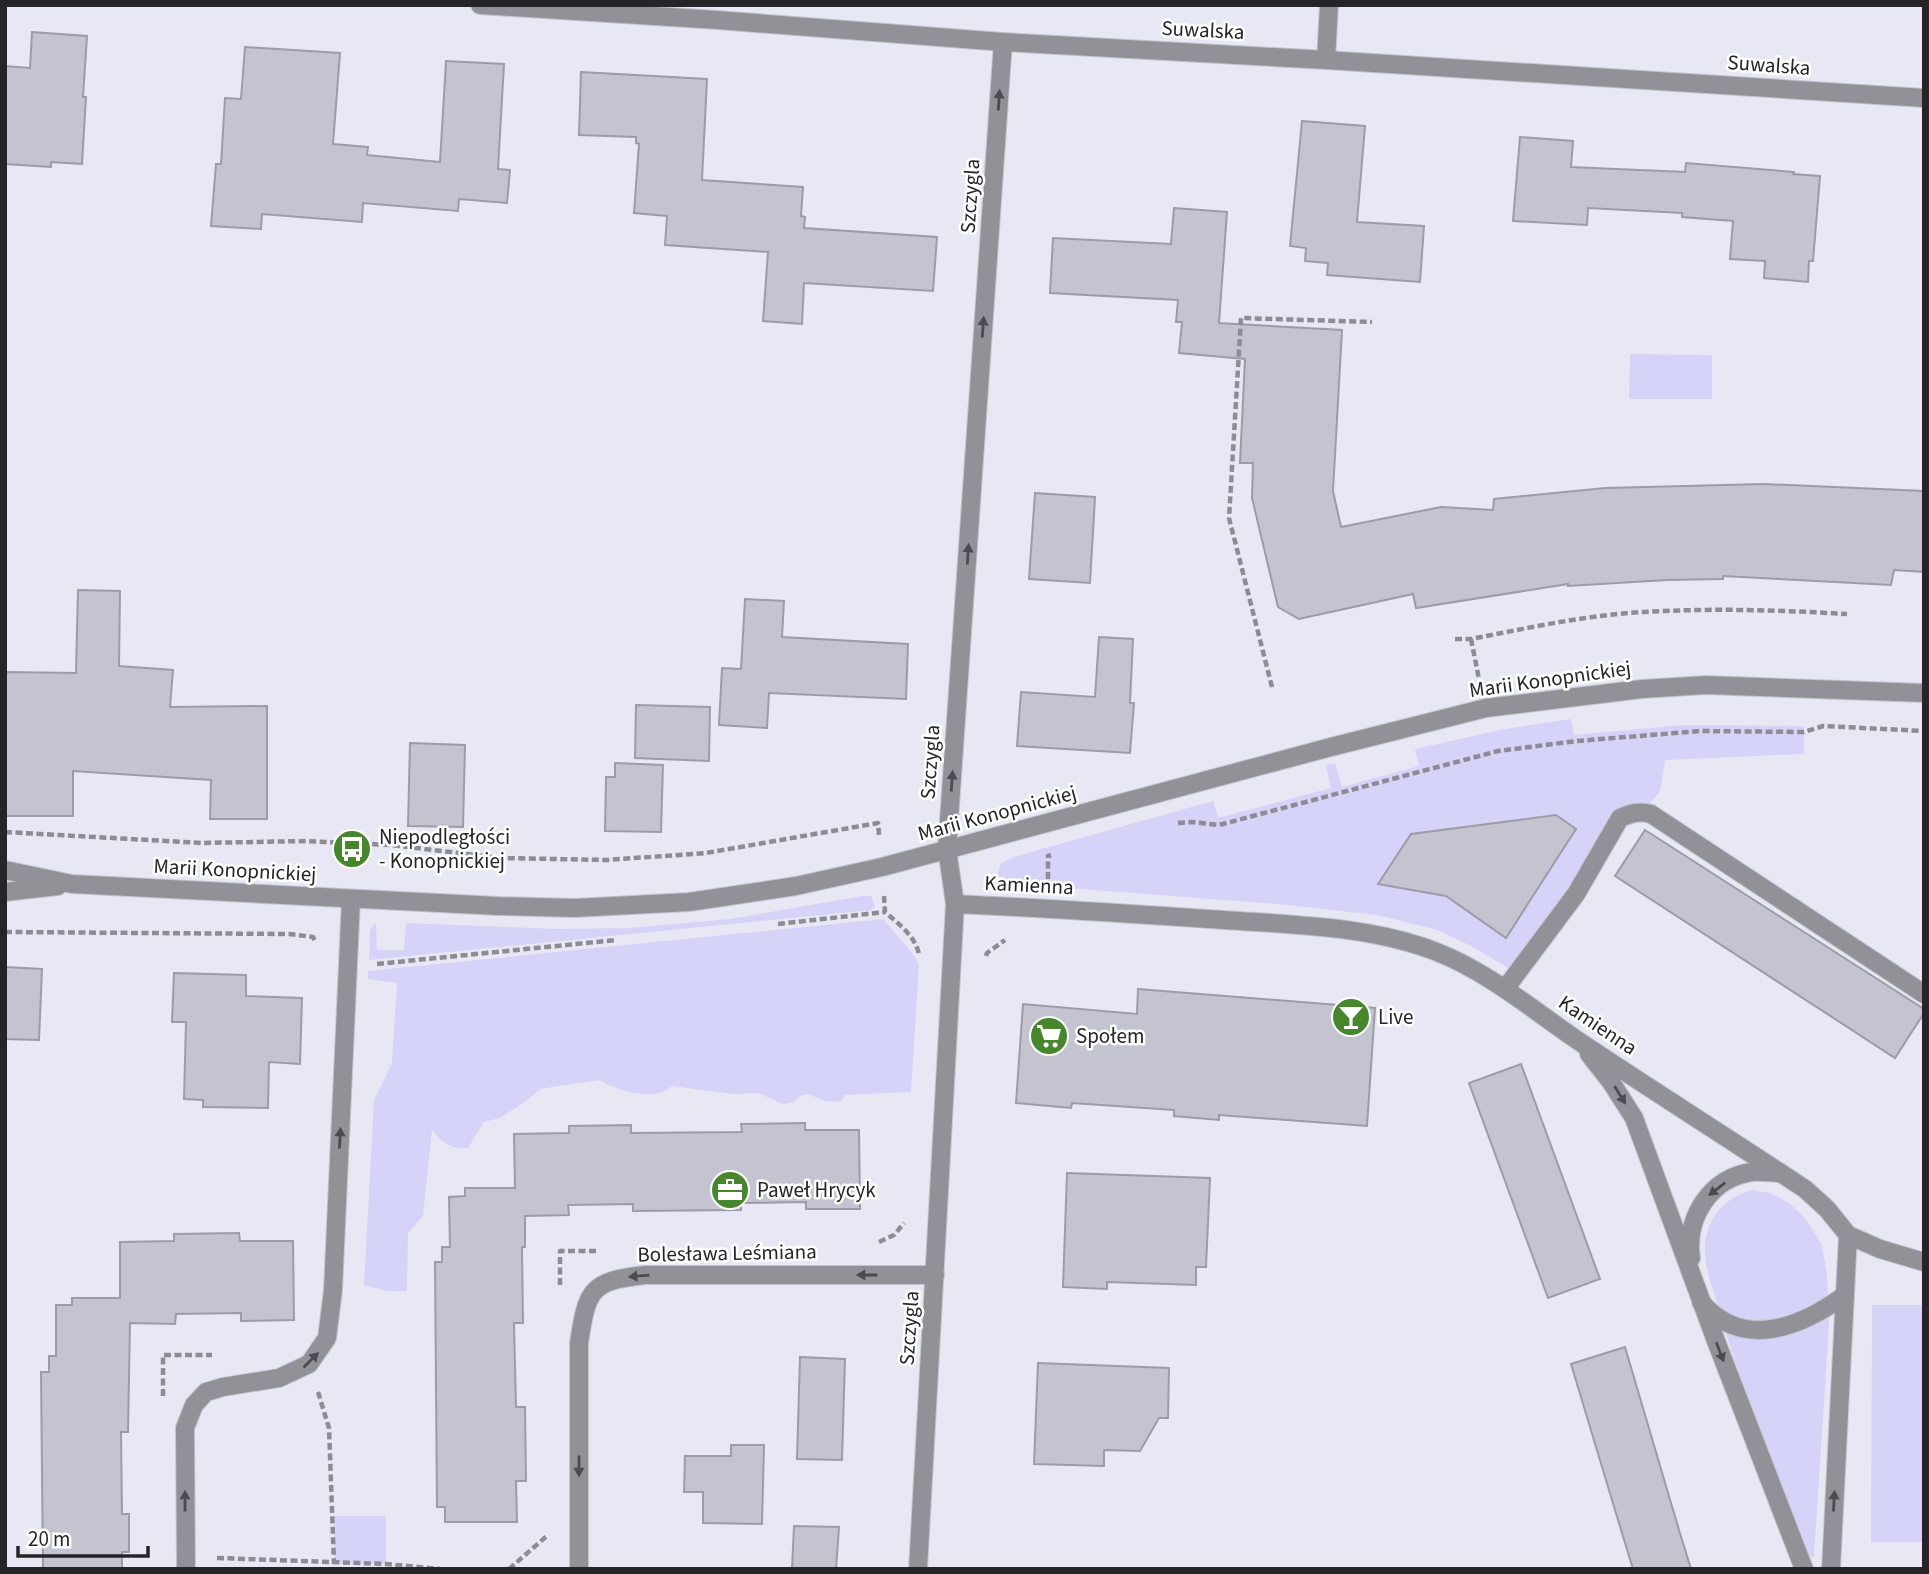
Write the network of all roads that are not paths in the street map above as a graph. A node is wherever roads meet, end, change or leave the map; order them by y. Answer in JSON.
{"nodes":[{"id":1,"x":480,"y":5,"type":"edge"},
{"id":2,"x":1329,"y":5,"type":"edge"},
{"id":3,"x":1003,"y":42,"type":"junction"},
{"id":4,"x":1326,"y":60,"type":"junction"},
{"id":5,"x":1924,"y":97,"type":"edge"},
{"id":6,"x":1924,"y":693,"type":"edge"},
{"id":7,"x":947,"y":849,"type":"junction"},
{"id":8,"x":5,"y":870,"type":"edge"},
{"id":9,"x":72,"y":884,"type":"junction"},
{"id":10,"x":5,"y":892,"type":"edge"},
{"id":11,"x":351,"y":899,"type":"junction"},
{"id":12,"x":955,"y":904,"type":"junction"},
{"id":13,"x":1505,"y":989,"type":"junction"},
{"id":14,"x":1924,"y":994,"type":"edge"},
{"id":15,"x":1578,"y":1041,"type":"junction"},
{"id":16,"x":1781,"y":1173,"type":"junction"},
{"id":17,"x":1848,"y":1235,"type":"junction"},
{"id":18,"x":1924,"y":1262,"type":"edge"},
{"id":19,"x":935,"y":1275,"type":"junction"},
{"id":20,"x":1695,"y":1284,"type":"junction"},
{"id":21,"x":1845,"y":1295,"type":"junction"},
{"id":22,"x":1701,"y":1302,"type":"junction"},
{"id":23,"x":186,"y":1563,"type":"edge"},
{"id":24,"x":579,"y":1569,"type":"edge"},
{"id":25,"x":918,"y":1569,"type":"edge"},
{"id":26,"x":1804,"y":1569,"type":"edge"},
{"id":27,"x":1830,"y":1569,"type":"edge"}],
"edges":[{"from":1,"to":3,"type":"street","name":"Suwalska"},
{"from":2,"to":4,"type":"street"},
{"from":3,"to":4,"type":"street","name":"Suwalska"},
{"from":7,"to":3,"type":"street","name":"Szczygla","one_way":true},
{"from":4,"to":5,"type":"street","name":"Suwalska"},
{"from":6,"to":7,"type":"street","name":"Marii Konopnickiej"},
{"from":7,"to":11,"type":"street","name":"Marii Konopnickiej"},
{"from":7,"to":12,"type":"street","name":"Szczygla"},
{"from":8,"to":9,"type":"street","name":"Marii Konopnickiej"},
{"from":9,"to":10,"type":"street","name":"Marii Konopnickiej"},
{"from":9,"to":11,"type":"street","name":"Marii Konopnickiej"},
{"from":23,"to":11,"type":"street","one_way":true},
{"from":12,"to":13,"type":"street","name":"Kamienna"},
{"from":12,"to":19,"type":"street","name":"Szczygla"},
{"from":13,"to":14,"type":"street"},
{"from":13,"to":15,"type":"street","name":"Kamienna"},
{"from":15,"to":16,"type":"street","name":"Kamienna"},
{"from":15,"to":20,"type":"street","one_way":true},
{"from":16,"to":17,"type":"street","name":"Kamienna"},
{"from":16,"to":20,"type":"street","one_way":true},
{"from":17,"to":18,"type":"street"},
{"from":17,"to":21,"type":"street"},
{"from":19,"to":24,"type":"street","name":"Bolesława Leśmiana","one_way":true},
{"from":19,"to":25,"type":"street","name":"Szczygla"},
{"from":20,"to":22,"type":"street"},
{"from":21,"to":22,"type":"street"},
{"from":27,"to":21,"type":"street","one_way":true},
{"from":22,"to":26,"type":"street","one_way":true}]}
